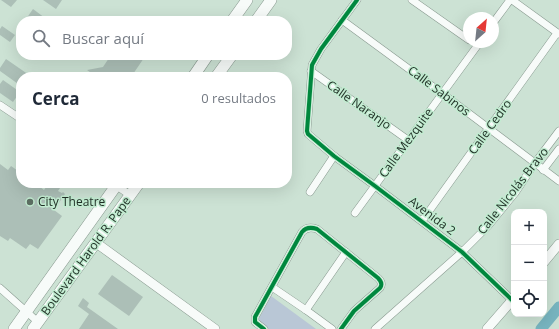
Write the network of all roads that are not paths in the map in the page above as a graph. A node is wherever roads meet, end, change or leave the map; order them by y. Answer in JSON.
{"nodes":[{"id":1,"x":247,"y":0,"type":"edge"},
{"id":2,"x":271,"y":0,"type":"edge"},
{"id":3,"x":357,"y":0,"type":"edge"},
{"id":4,"x":412,"y":0,"type":"edge"},
{"id":5,"x":511,"y":0,"type":"edge"},
{"id":6,"x":499,"y":15,"type":"edge"},
{"id":7,"x":236,"y":16,"type":"edge"},
{"id":8,"x":260,"y":16,"type":"edge"},
{"id":9,"x":342,"y":20,"type":"junction"},
{"id":10,"x":558,"y":33,"type":"edge"},
{"id":11,"x":463,"y":36,"type":"edge"},
{"id":12,"x":473,"y":48,"type":"edge"},
{"id":13,"x":205,"y":60,"type":"edge"},
{"id":14,"x":228,"y":60,"type":"edge"},
{"id":15,"x":311,"y":71,"type":"junction"},
{"id":16,"x":196,"y":72,"type":"edge"},
{"id":17,"x":220,"y":72,"type":"edge"},
{"id":18,"x":443,"y":94,"type":"junction"},
{"id":19,"x":0,"y":105,"type":"edge"},
{"id":20,"x":16,"y":116,"type":"edge"},
{"id":21,"x":488,"y":129,"type":"junction"},
{"id":22,"x":559,"y":131,"type":"edge"},
{"id":23,"x":408,"y":140,"type":"junction"},
{"id":24,"x":559,"y":149,"type":"edge"},
{"id":25,"x":334,"y":156,"type":"junction"},
{"id":26,"x":535,"y":163,"type":"junction"},
{"id":27,"x":543,"y":170,"type":"junction"},
{"id":28,"x":559,"y":181,"type":"edge"},
{"id":29,"x":375,"y":186,"type":"junction"},
{"id":30,"x":113,"y":188,"type":"edge"},
{"id":31,"x":121,"y":188,"type":"edge"},
{"id":32,"x":135,"y":188,"type":"edge"},
{"id":33,"x":310,"y":192,"type":"dead end"},
{"id":34,"x":130,"y":195,"type":"junction"},
{"id":35,"x":355,"y":213,"type":"dead end"},
{"id":36,"x":422,"y":222,"type":"junction"},
{"id":37,"x":95,"y":242,"type":"junction"},
{"id":38,"x":559,"y":244,"type":"edge"},
{"id":39,"x":346,"y":252,"type":"junction"},
{"id":40,"x":462,"y":252,"type":"junction"},
{"id":41,"x":547,"y":258,"type":"edge"},
{"id":42,"x":272,"y":287,"type":"junction"},
{"id":43,"x":0,"y":288,"type":"edge"},
{"id":44,"x":511,"y":297,"type":"edge"},
{"id":45,"x":511,"y":301,"type":"edge"},
{"id":46,"x":306,"y":310,"type":"junction"},
{"id":47,"x":26,"y":312,"type":"junction"},
{"id":48,"x":36,"y":326,"type":"edge"},
{"id":49,"x":14,"y":329,"type":"edge"},
{"id":50,"x":215,"y":329,"type":"edge"},
{"id":51,"x":264,"y":329,"type":"edge"},
{"id":52,"x":332,"y":329,"type":"edge"},
{"id":53,"x":341,"y":329,"type":"edge"},
{"id":54,"x":375,"y":329,"type":"edge"},
{"id":55,"x":487,"y":329,"type":"edge"}],
"edges":[{"from":1,"to":7,"type":"highway"},
{"from":2,"to":8,"type":"highway"},
{"from":3,"to":9,"type":"street"},
{"from":4,"to":11,"type":"street"},
{"from":5,"to":6,"type":"street"},
{"from":5,"to":10,"type":"street"},
{"from":9,"to":15,"type":"street"},
{"from":9,"to":18,"type":"street","name":"Calle Sabinos"},
{"from":10,"to":21,"type":"street","name":"Calle Cedro"},
{"from":12,"to":18,"type":"street","name":"Calle Mezquite"},
{"from":13,"to":16,"type":"highway"},
{"from":14,"to":17,"type":"highway"},
{"from":15,"to":23,"type":"street","name":"Calle Naranjo"},
{"from":15,"to":25,"type":"street","name":"Avenida 2"},
{"from":18,"to":21,"type":"street","name":"Calle Sabinos"},
{"from":18,"to":23,"type":"street","name":"Calle Mezquite"},
{"from":19,"to":20,"type":"street"},
{"from":21,"to":26,"type":"street","name":"Calle Sabinos"},
{"from":21,"to":36,"type":"street","name":"Calle Cedro"},
{"from":22,"to":26,"type":"street","name":"Calle Nicolás Bravo"},
{"from":23,"to":29,"type":"street","name":"Calle Mezquite"},
{"from":24,"to":27,"type":"street"},
{"from":25,"to":29,"type":"street","name":"Avenida 2"},
{"from":25,"to":33,"type":"street"},
{"from":26,"to":27,"type":"street","name":"Calle Sabinos"},
{"from":26,"to":40,"type":"street","name":"Calle Nicolás Bravo"},
{"from":27,"to":28,"type":"street","name":"Calle Sabinos"},
{"from":29,"to":35,"type":"street","name":"Calle Mezquite"},
{"from":29,"to":36,"type":"street","name":"Avenida 2"},
{"from":30,"to":47,"type":"highway","name":"Boulevard Harold R. Pape"},
{"from":31,"to":34,"type":"street"},
{"from":32,"to":34,"type":"highway","name":"Boulevard Harold R. Pape"},
{"from":34,"to":37,"type":"highway","name":"Boulevard Harold R. Pape"},
{"from":36,"to":40,"type":"street","name":"Avenida 2"},
{"from":37,"to":48,"type":"highway","name":"Boulevard Harold R. Pape"},
{"from":37,"to":50,"type":"main road"},
{"from":38,"to":41,"type":"main road"},
{"from":39,"to":42,"type":"street"},
{"from":39,"to":46,"type":"street"},
{"from":39,"to":53,"type":"street"},
{"from":40,"to":44,"type":"street","name":"Avenida 2"},
{"from":40,"to":54,"type":"street","name":"Calle Nicolás Bravo"},
{"from":42,"to":46,"type":"street"},
{"from":42,"to":51,"type":"street"},
{"from":43,"to":47,"type":"street"},
{"from":45,"to":55,"type":"main road"},
{"from":46,"to":52,"type":"street"},
{"from":47,"to":48,"type":"street"},
{"from":47,"to":49,"type":"highway","name":"Boulevard Harold R. Pape"}]}
